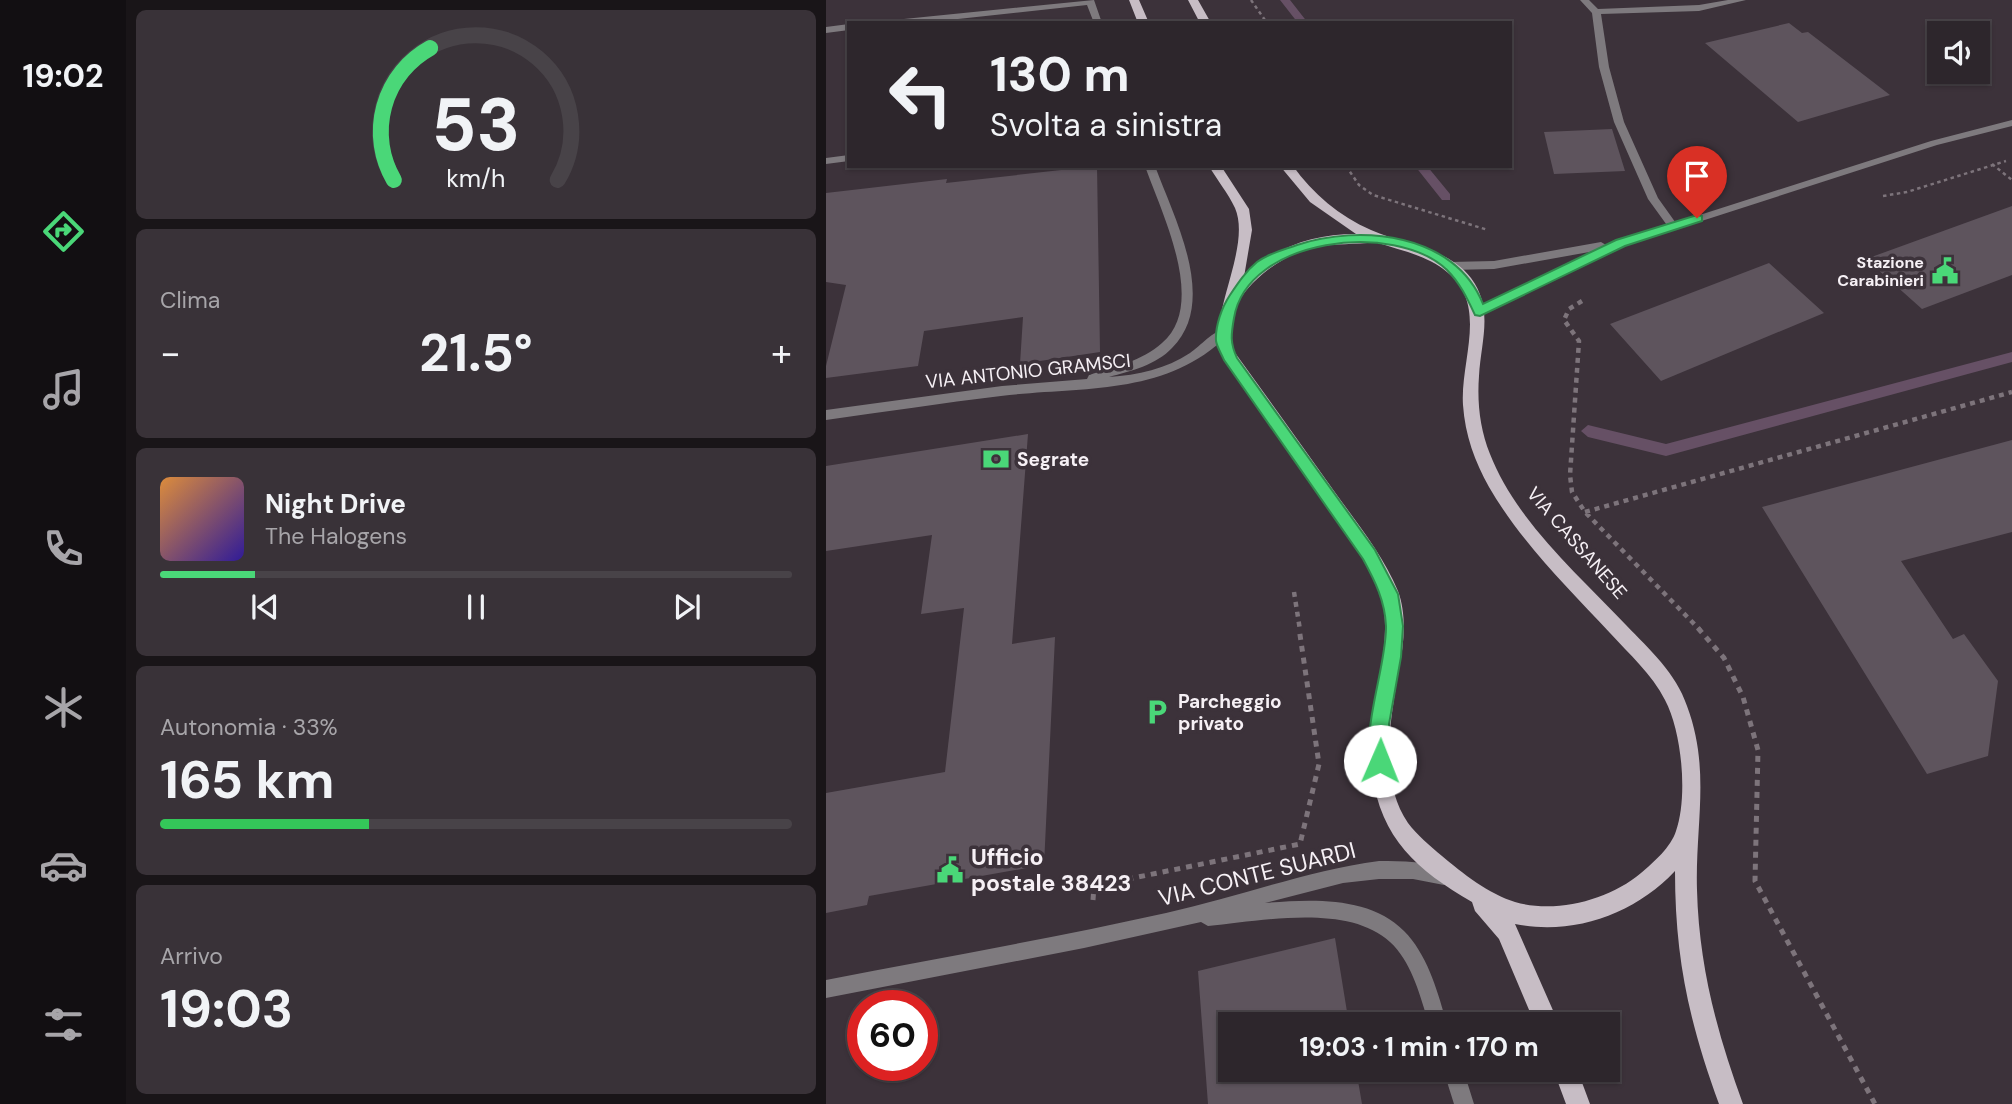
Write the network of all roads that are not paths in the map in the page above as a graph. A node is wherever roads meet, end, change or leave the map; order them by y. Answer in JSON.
{"nodes":[{"id":1,"x":1134,"y":0,"type":"edge"},
{"id":2,"x":1193,"y":0,"type":"edge"},
{"id":3,"x":1584,"y":0,"type":"edge"},
{"id":4,"x":1742,"y":0,"type":"edge"},
{"id":5,"x":1090,"y":1,"type":"edge"},
{"id":6,"x":1596,"y":12,"type":"junction"},
{"id":7,"x":912,"y":21,"type":"edge"},
{"id":8,"x":1097,"y":21,"type":"edge"},
{"id":9,"x":1143,"y":21,"type":"edge"},
{"id":10,"x":1205,"y":21,"type":"edge"},
{"id":11,"x":847,"y":27,"type":"edge"},
{"id":12,"x":826,"y":30,"type":"edge"},
{"id":13,"x":2012,"y":123,"type":"edge"},
{"id":14,"x":847,"y":158,"type":"edge"},
{"id":15,"x":826,"y":161,"type":"edge"},
{"id":16,"x":1151,"y":168,"type":"edge"},
{"id":17,"x":1216,"y":168,"type":"edge"},
{"id":18,"x":1288,"y":168,"type":"edge"},
{"id":19,"x":1672,"y":226,"type":"junction"},
{"id":20,"x":1379,"y":239,"type":"junction"},
{"id":21,"x":1620,"y":243,"type":"junction"},
{"id":22,"x":1450,"y":265,"type":"junction"},
{"id":23,"x":1229,"y":306,"type":"junction"},
{"id":24,"x":1480,"y":311,"type":"junction"},
{"id":25,"x":1223,"y":333,"type":"junction"},
{"id":26,"x":1060,"y":385,"type":"junction"},
{"id":27,"x":826,"y":415,"type":"edge"},
{"id":28,"x":1686,"y":838,"type":"junction"},
{"id":29,"x":1452,"y":879,"type":"junction"},
{"id":30,"x":1474,"y":892,"type":"junction"},
{"id":31,"x":1172,"y":921,"type":"junction"},
{"id":32,"x":826,"y":989,"type":"edge"},
{"id":33,"x":1434,"y":1012,"type":"edge"},
{"id":34,"x":1542,"y":1012,"type":"edge"},
{"id":35,"x":1457,"y":1082,"type":"edge"},
{"id":36,"x":1570,"y":1082,"type":"edge"},
{"id":37,"x":1464,"y":1104,"type":"edge"},
{"id":38,"x":1578,"y":1104,"type":"edge"},
{"id":39,"x":1731,"y":1104,"type":"edge"}],
"edges":[{"from":1,"to":9,"type":"main road"},
{"from":2,"to":10,"type":"main road"},
{"from":3,"to":6,"type":"street"},
{"from":4,"to":6,"type":"street"},
{"from":5,"to":7,"type":"street"},
{"from":5,"to":8,"type":"street"},
{"from":6,"to":19,"type":"street"},
{"from":11,"to":12,"type":"street"},
{"from":13,"to":19,"type":"street"},
{"from":14,"to":15,"type":"street"},
{"from":16,"to":26,"type":"street"},
{"from":17,"to":23,"type":"main road"},
{"from":18,"to":20,"type":"main road"},
{"from":19,"to":21,"type":"street"},
{"from":20,"to":22,"type":"main road"},
{"from":20,"to":23,"type":"main road"},
{"from":21,"to":22,"type":"street"},
{"from":21,"to":24,"type":"street"},
{"from":22,"to":24,"type":"main road"},
{"from":23,"to":25,"type":"main road"},
{"from":24,"to":28,"type":"main road","name":"VIA CASSANESE"},
{"from":25,"to":26,"type":"street","name":"VIA ANTONIO GRAMSCI"},
{"from":25,"to":29,"type":"main road","name":"VIA CASSANESE"},
{"from":26,"to":27,"type":"street","name":"VIA ANTONIO GRAMSCI"},
{"from":28,"to":30,"type":"main road","name":"VIA CASSANESE"},
{"from":28,"to":39,"type":"main road","name":"VIA CASSANESE"},
{"from":29,"to":30,"type":"main road","name":"VIA CASSANESE"},
{"from":29,"to":31,"type":"street","name":"VIA CONTE SUARDI"},
{"from":30,"to":34,"type":"main road","name":"VIA CASSANESE"},
{"from":31,"to":32,"type":"street","name":"VIA CONTE SUARDI"},
{"from":31,"to":33,"type":"street"},
{"from":35,"to":37,"type":"street"},
{"from":36,"to":38,"type":"main road"}]}
